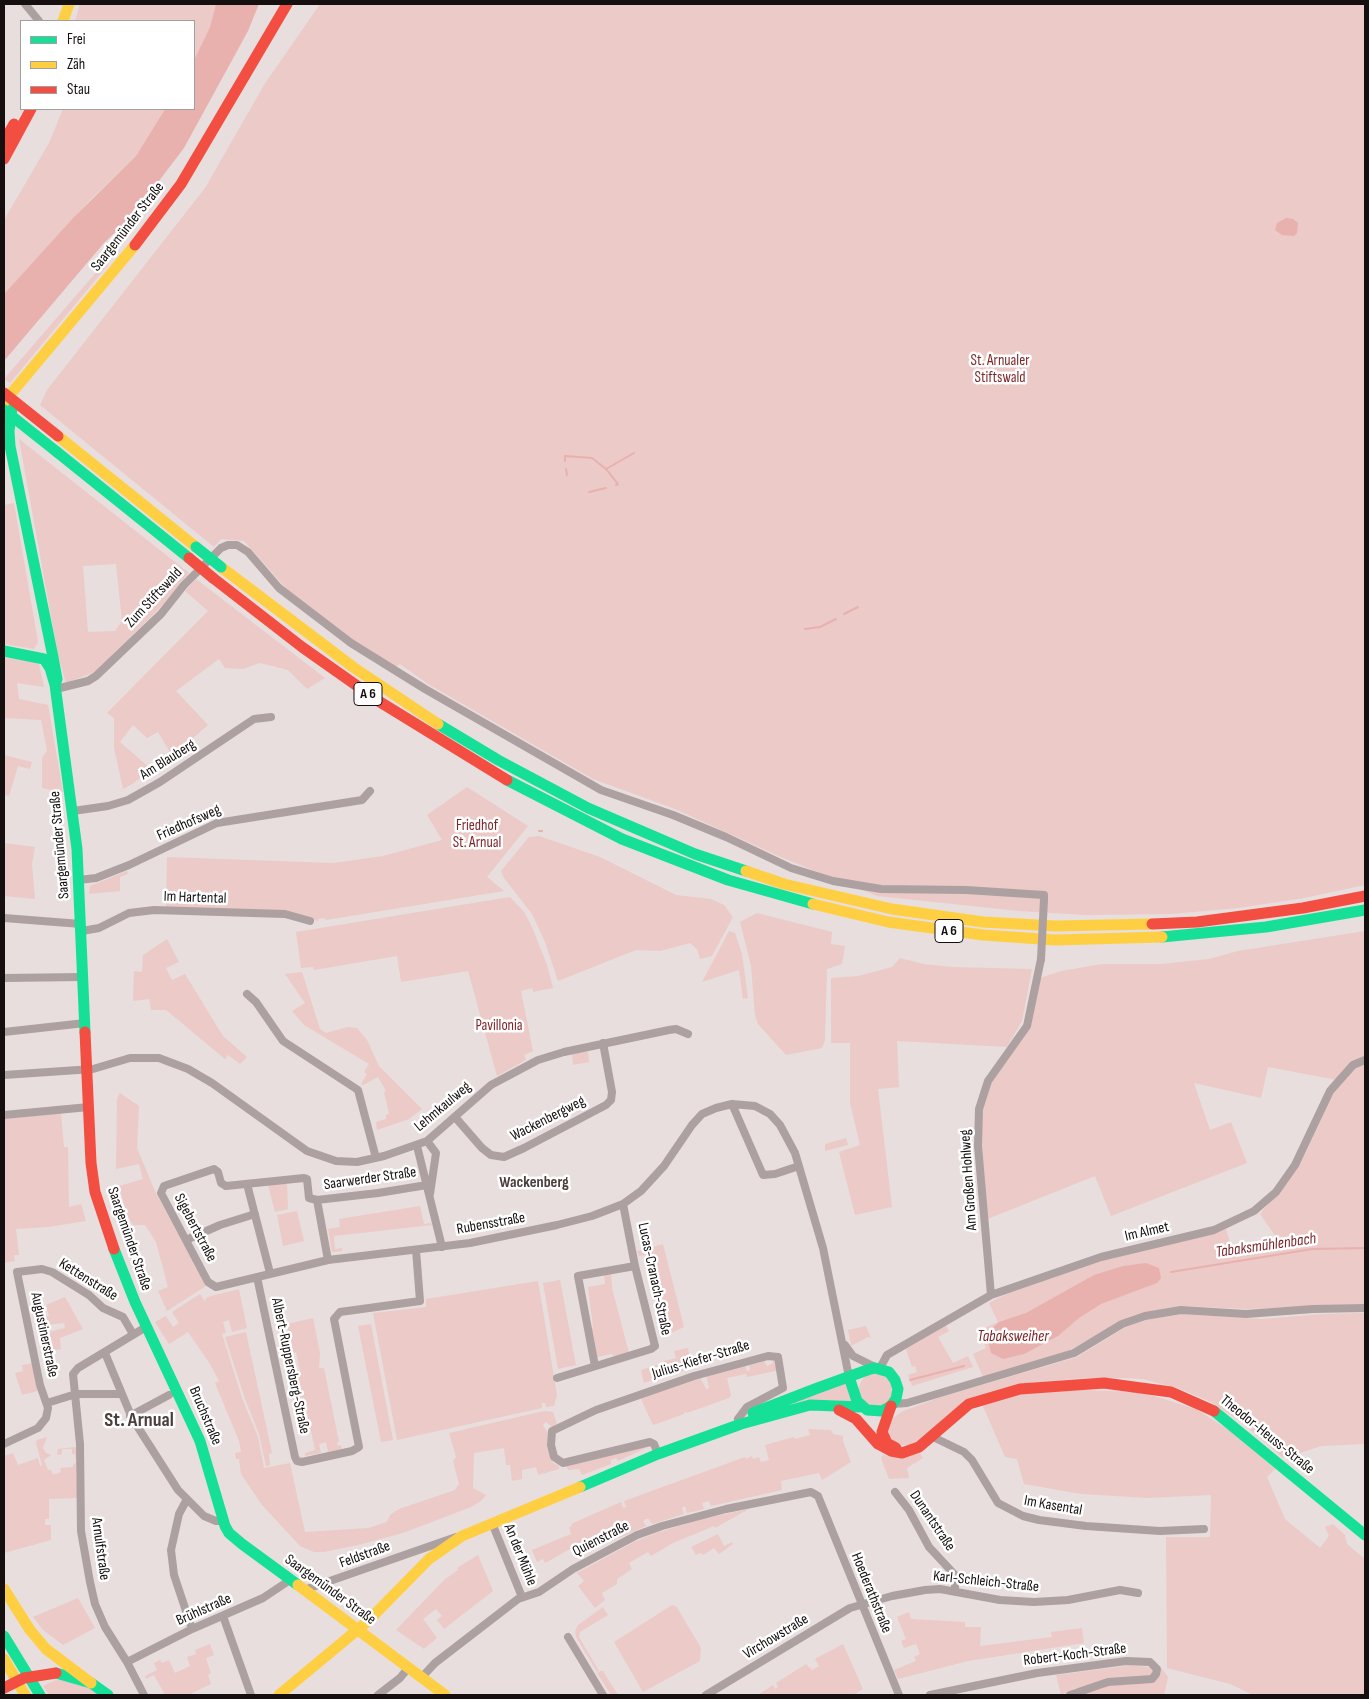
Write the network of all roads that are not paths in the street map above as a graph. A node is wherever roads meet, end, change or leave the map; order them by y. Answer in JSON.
{"nodes":[{"id":1,"x":25,"y":4,"type":"edge"},
{"id":2,"x":69,"y":4,"type":"edge"},
{"id":3,"x":76,"y":4,"type":"edge"},
{"id":4,"x":287,"y":4,"type":"edge"},
{"id":5,"x":39,"y":20,"type":"edge"},
{"id":6,"x":63,"y":20,"type":"edge"},
{"id":7,"x":71,"y":20,"type":"edge"},
{"id":8,"x":21,"y":110,"type":"edge"},
{"id":9,"x":30,"y":110,"type":"edge"},
{"id":10,"x":4,"y":142,"type":"edge"},
{"id":11,"x":4,"y":159,"type":"edge"},
{"id":12,"x":48,"y":351,"type":"junction"},
{"id":13,"x":4,"y":392,"type":"edge"},
{"id":14,"x":4,"y":402,"type":"edge"},
{"id":15,"x":4,"y":410,"type":"edge"},
{"id":16,"x":48,"y":634,"type":"junction"},
{"id":17,"x":4,"y":651,"type":"edge"},
{"id":18,"x":38,"y":656,"type":"junction"},
{"id":19,"x":56,"y":687,"type":"junction"},
{"id":20,"x":271,"y":717,"type":"dead end"},
{"id":21,"x":370,"y":791,"type":"dead end"},
{"id":22,"x":73,"y":811,"type":"junction"},
{"id":23,"x":79,"y":880,"type":"junction"},
{"id":24,"x":1365,"y":896,"type":"edge"},
{"id":25,"x":1044,"y":899,"type":"joint"},
{"id":26,"x":1365,"y":910,"type":"edge"},
{"id":27,"x":4,"y":918,"type":"edge"},
{"id":28,"x":310,"y":921,"type":"dead end"},
{"id":29,"x":81,"y":928,"type":"junction"},
{"id":30,"x":83,"y":977,"type":"junction"},
{"id":31,"x":4,"y":978,"type":"edge"},
{"id":32,"x":247,"y":994,"type":"dead end"},
{"id":33,"x":85,"y":1023,"type":"junction"},
{"id":34,"x":4,"y":1032,"type":"edge"},
{"id":35,"x":688,"y":1034,"type":"dead end"},
{"id":36,"x":603,"y":1044,"type":"junction"},
{"id":37,"x":1365,"y":1060,"type":"edge"},
{"id":38,"x":87,"y":1069,"type":"junction"},
{"id":39,"x":4,"y":1076,"type":"edge"},
{"id":40,"x":732,"y":1104,"type":"junction"},
{"id":41,"x":89,"y":1107,"type":"junction"},
{"id":42,"x":4,"y":1115,"type":"edge"},
{"id":43,"x":455,"y":1117,"type":"junction"},
{"id":44,"x":428,"y":1142,"type":"junction"},
{"id":45,"x":417,"y":1146,"type":"junction"},
{"id":46,"x":376,"y":1158,"type":"junction"},
{"id":47,"x":799,"y":1166,"type":"junction"},
{"id":48,"x":247,"y":1184,"type":"junction"},
{"id":49,"x":426,"y":1185,"type":"junction"},
{"id":50,"x":430,"y":1196,"type":"junction"},
{"id":51,"x":316,"y":1200,"type":"junction"},
{"id":52,"x":623,"y":1204,"type":"junction"},
{"id":53,"x":255,"y":1214,"type":"junction"},
{"id":54,"x":186,"y":1240,"type":"junction"},
{"id":55,"x":442,"y":1247,"type":"junction"},
{"id":56,"x":416,"y":1250,"type":"junction"},
{"id":57,"x":328,"y":1260,"type":"junction"},
{"id":58,"x":635,"y":1266,"type":"junction"},
{"id":59,"x":17,"y":1272,"type":"joint"},
{"id":60,"x":270,"y":1273,"type":"junction"},
{"id":61,"x":257,"y":1277,"type":"junction"},
{"id":62,"x":211,"y":1285,"type":"joint"},
{"id":63,"x":991,"y":1295,"type":"junction"},
{"id":64,"x":1365,"y":1308,"type":"edge"},
{"id":65,"x":146,"y":1327,"type":"junction"},
{"id":66,"x":133,"y":1334,"type":"junction"},
{"id":67,"x":842,"y":1339,"type":"junction"},
{"id":68,"x":104,"y":1353,"type":"junction"},
{"id":69,"x":595,"y":1366,"type":"junction"},
{"id":70,"x":879,"y":1368,"type":"junction"},
{"id":71,"x":862,"y":1373,"type":"junction"},
{"id":72,"x":849,"y":1377,"type":"junction"},
{"id":73,"x":556,"y":1378,"type":"dead end"},
{"id":74,"x":854,"y":1393,"type":"junction"},
{"id":75,"x":76,"y":1394,"type":"junction"},
{"id":76,"x":121,"y":1394,"type":"junction"},
{"id":77,"x":169,"y":1395,"type":"dead end"},
{"id":78,"x":47,"y":1403,"type":"junction"},
{"id":79,"x":892,"y":1405,"type":"junction"},
{"id":80,"x":830,"y":1406,"type":"junction"},
{"id":81,"x":863,"y":1408,"type":"junction"},
{"id":82,"x":130,"y":1416,"type":"junction"},
{"id":83,"x":738,"y":1419,"type":"junction"},
{"id":84,"x":862,"y":1425,"type":"junction"},
{"id":85,"x":707,"y":1434,"type":"junction"},
{"id":86,"x":931,"y":1436,"type":"junction"},
{"id":87,"x":4,"y":1444,"type":"edge"},
{"id":88,"x":915,"y":1449,"type":"junction"},
{"id":89,"x":658,"y":1454,"type":"junction"},
{"id":90,"x":895,"y":1492,"type":"dead end"},
{"id":91,"x":187,"y":1499,"type":"junction"},
{"id":92,"x":819,"y":1500,"type":"joint"},
{"id":93,"x":224,"y":1521,"type":"junction"},
{"id":94,"x":492,"y":1523,"type":"junction"},
{"id":95,"x":1204,"y":1528,"type":"dead end"},
{"id":96,"x":1365,"y":1535,"type":"edge"},
{"id":97,"x":462,"y":1536,"type":"junction"},
{"id":98,"x":422,"y":1549,"type":"junction"},
{"id":99,"x":428,"y":1559,"type":"junction"},
{"id":100,"x":290,"y":1580,"type":"junction"},
{"id":101,"x":4,"y":1589,"type":"edge"},
{"id":102,"x":304,"y":1590,"type":"junction"},
{"id":103,"x":954,"y":1591,"type":"junction"},
{"id":104,"x":1138,"y":1592,"type":"dead end"},
{"id":105,"x":522,"y":1597,"type":"junction"},
{"id":106,"x":862,"y":1604,"type":"junction"},
{"id":107,"x":222,"y":1616,"type":"junction"},
{"id":108,"x":192,"y":1628,"type":"junction"},
{"id":109,"x":358,"y":1630,"type":"junction"},
{"id":110,"x":4,"y":1636,"type":"edge"},
{"id":111,"x":568,"y":1637,"type":"dead end"},
{"id":112,"x":4,"y":1660,"type":"edge"},
{"id":113,"x":127,"y":1662,"type":"junction"},
{"id":114,"x":409,"y":1667,"type":"junction"},
{"id":115,"x":422,"y":1677,"type":"junction"},
{"id":116,"x":91,"y":1683,"type":"junction"},
{"id":117,"x":4,"y":1688,"type":"edge"},
{"id":118,"x":26,"y":1695,"type":"edge"},
{"id":119,"x":40,"y":1695,"type":"edge"},
{"id":120,"x":108,"y":1695,"type":"edge"},
{"id":121,"x":144,"y":1695,"type":"edge"},
{"id":122,"x":251,"y":1695,"type":"edge"},
{"id":123,"x":279,"y":1695,"type":"edge"},
{"id":124,"x":378,"y":1695,"type":"edge"},
{"id":125,"x":445,"y":1695,"type":"edge"},
{"id":126,"x":603,"y":1695,"type":"edge"},
{"id":127,"x":706,"y":1695,"type":"edge"},
{"id":128,"x":898,"y":1695,"type":"edge"},
{"id":129,"x":930,"y":1695,"type":"edge"},
{"id":130,"x":1070,"y":1695,"type":"edge"}],
"edges":[{"from":1,"to":5,"type":"street"},
{"from":2,"to":6,"type":"main road"},
{"from":3,"to":7,"type":"main road"},
{"from":4,"to":12,"type":"main road","name":"Saargemünder Straße"},
{"from":8,"to":10,"type":"main road"},
{"from":9,"to":11,"type":"main road"},
{"from":12,"to":14,"type":"main road","name":"Saargemünder Straße"},
{"from":12,"to":16,"type":"main road"},
{"from":13,"to":24,"type":"main road","number":"A 6","bridge":true},
{"from":15,"to":26,"type":"main road","number":"A 6","bridge":true},
{"from":16,"to":18,"type":"main road"},
{"from":16,"to":19,"type":"main road"},
{"from":17,"to":18,"type":"main road"},
{"from":18,"to":19,"type":"main road","name":"Saargemünder Straße"},
{"from":19,"to":22,"type":"main road","name":"Saargemünder Straße"},
{"from":19,"to":25,"type":"street","name":"Zum Stiftswald"},
{"from":20,"to":22,"type":"street","name":"Am Blauberg"},
{"from":21,"to":23,"type":"street","name":"Friedhofsweg"},
{"from":22,"to":23,"type":"main road","name":"Saargemünder Straße"},
{"from":23,"to":29,"type":"main road","name":"Saargemünder Straße"},
{"from":25,"to":63,"type":"street","name":"Am Großen Hohlweg","bridge":true},
{"from":27,"to":29,"type":"street","name":"Im Hartental"},
{"from":28,"to":29,"type":"street","name":"Im Hartental"},
{"from":29,"to":30,"type":"main road","name":"Saargemünder Straße"},
{"from":30,"to":31,"type":"street"},
{"from":30,"to":33,"type":"main road","name":"Saargemünder Straße"},
{"from":32,"to":46,"type":"street"},
{"from":33,"to":34,"type":"street"},
{"from":33,"to":38,"type":"main road","name":"Saargemünder Straße"},
{"from":35,"to":36,"type":"street","name":"Lehmkaulweg"},
{"from":36,"to":43,"type":"street","name":"Lehmkaulweg"},
{"from":36,"to":43,"type":"street","name":"Wackenbergweg"},
{"from":37,"to":63,"type":"street","name":"Im Almet"},
{"from":38,"to":39,"type":"street","name":"Lehmkaulweg"},
{"from":38,"to":41,"type":"main road","name":"Saargemünder Straße"},
{"from":38,"to":46,"type":"street","name":"Lehmkaulweg"},
{"from":40,"to":47,"type":"street","name":"Rubensstraße"},
{"from":40,"to":47,"type":"street"},
{"from":40,"to":52,"type":"street","name":"Rubensstraße"},
{"from":41,"to":42,"type":"street"},
{"from":41,"to":65,"type":"main road","name":"Saargemünder Straße"},
{"from":43,"to":44,"type":"street","name":"Lehmkaulweg"},
{"from":44,"to":45,"type":"street","name":"Lehmkaulweg"},
{"from":44,"to":50,"type":"street"},
{"from":45,"to":46,"type":"street","name":"Lehmkaulweg"},
{"from":45,"to":49,"type":"street"},
{"from":47,"to":67,"type":"street","name":"Rubensstraße"},
{"from":48,"to":51,"type":"street","name":"Sigebertstraße"},
{"from":48,"to":53,"type":"street"},
{"from":48,"to":54,"type":"street","name":"Sigebertstraße"},
{"from":49,"to":50,"type":"street"},
{"from":49,"to":51,"type":"street","name":"Saarwerder Straße"},
{"from":50,"to":55,"type":"street"},
{"from":51,"to":57,"type":"street"},
{"from":52,"to":55,"type":"street","name":"Rubensstraße"},
{"from":52,"to":58,"type":"street","name":"Lucas-Cranach-Straße"},
{"from":53,"to":54,"type":"street"},
{"from":53,"to":60,"type":"street"},
{"from":54,"to":62,"type":"street","name":"Sigebertstraße"},
{"from":55,"to":56,"type":"street","name":"Rubensstraße"},
{"from":56,"to":57,"type":"street","name":"Rubensstraße"},
{"from":56,"to":61,"type":"street","name":"Albert-Ruppersberg-Straße"},
{"from":57,"to":60,"type":"street","name":"Rubensstraße"},
{"from":58,"to":69,"type":"street","name":"Lucas-Cranach-Straße"},
{"from":58,"to":69,"type":"street"},
{"from":59,"to":66,"type":"street","name":"Kettenstraße"},
{"from":59,"to":78,"type":"street","name":"Augustinerstraße"},
{"from":60,"to":61,"type":"street","name":"Rubensstraße"},
{"from":61,"to":62,"type":"street","name":"Rubensstraße"},
{"from":63,"to":70,"type":"street","name":"Im Almet"},
{"from":64,"to":79,"type":"street"},
{"from":65,"to":66,"type":"street"},
{"from":65,"to":93,"type":"main road","name":"Bruchstraße"},
{"from":66,"to":68,"type":"street"},
{"from":67,"to":70,"type":"street","name":"Rubensstraße"},
{"from":67,"to":72,"type":"street","name":"Rubensstraße"},
{"from":68,"to":75,"type":"street","name":"Arnulfstraße"},
{"from":68,"to":76,"type":"street"},
{"from":69,"to":73,"type":"street","name":"Lucas-Cranach-Straße"},
{"from":70,"to":71,"type":"main road","name":"Julius-Kiefer-Straße"},
{"from":70,"to":79,"type":"main road"},
{"from":71,"to":72,"type":"main road","name":"Julius-Kiefer-Straße"},
{"from":71,"to":74,"type":"main road"},
{"from":72,"to":74,"type":"main road"},
{"from":72,"to":83,"type":"main road","name":"Julius-Kiefer-Straße"},
{"from":74,"to":81,"type":"main road"},
{"from":75,"to":76,"type":"street"},
{"from":75,"to":78,"type":"street"},
{"from":75,"to":113,"type":"street","name":"Arnulfstraße"},
{"from":76,"to":82,"type":"street"},
{"from":77,"to":82,"type":"street"},
{"from":78,"to":87,"type":"street"},
{"from":79,"to":81,"type":"main road","name":"Julius-Kiefer-Straße"},
{"from":79,"to":88,"type":"main road"},
{"from":80,"to":81,"type":"main road","name":"Julius-Kiefer-Straße"},
{"from":80,"to":84,"type":"main road"},
{"from":80,"to":85,"type":"main road","name":"Julius-Kiefer-Straße"},
{"from":81,"to":84,"type":"main road"},
{"from":82,"to":91,"type":"street"},
{"from":83,"to":85,"type":"main road","name":"Julius-Kiefer-Straße"},
{"from":83,"to":89,"type":"street","name":"Julius-Kiefer-Straße"},
{"from":84,"to":88,"type":"main road"},
{"from":85,"to":89,"type":"main road","name":"Julius-Kiefer-Straße"},
{"from":86,"to":88,"type":"main road","name":"Theodor-Heuss-Straße"},
{"from":86,"to":95,"type":"street","name":"Im Kasental"},
{"from":86,"to":96,"type":"main road","name":"Theodor-Heuss-Straße"},
{"from":89,"to":94,"type":"main road","name":"Julius-Kiefer-Straße"},
{"from":90,"to":103,"type":"street","name":"Dunantstraße"},
{"from":91,"to":93,"type":"street"},
{"from":91,"to":108,"type":"street"},
{"from":92,"to":105,"type":"street","name":"Quienstraße"},
{"from":92,"to":106,"type":"street","name":"Hoederathstraße"},
{"from":93,"to":100,"type":"main road","name":"Saargemünder Straße"},
{"from":94,"to":97,"type":"main road","name":"Julius-Kiefer-Straße"},
{"from":94,"to":105,"type":"street","name":"An der Mühle"},
{"from":97,"to":98,"type":"street","name":"Julius-Kiefer-Straße"},
{"from":97,"to":99,"type":"main road","name":"Julius-Kiefer-Straße"},
{"from":98,"to":99,"type":"street"},
{"from":98,"to":102,"type":"street","name":"Feldstraße"},
{"from":99,"to":109,"type":"main road","name":"Julius-Kiefer-Straße"},
{"from":100,"to":102,"type":"main road","name":"Saargemünder Straße"},
{"from":100,"to":107,"type":"street","name":"Brühlstraße"},
{"from":101,"to":116,"type":"main road"},
{"from":102,"to":109,"type":"main road","name":"Saargemünder Straße"},
{"from":103,"to":104,"type":"street","name":"Karl-Schleich-Straße"},
{"from":103,"to":106,"type":"street","name":"Karl-Schleich-Straße"},
{"from":105,"to":115,"type":"street","name":"Quienstraße"},
{"from":106,"to":127,"type":"street","name":"Virchowstraße"},
{"from":106,"to":128,"type":"street","name":"Hoederathstraße"},
{"from":107,"to":108,"type":"street","name":"Brühlstraße"},
{"from":107,"to":122,"type":"street"},
{"from":108,"to":113,"type":"street","name":"Brühlstraße"},
{"from":109,"to":114,"type":"main road","name":"Saargemünder Straße"},
{"from":109,"to":123,"type":"main road","name":"Julius-Kiefer-Straße"},
{"from":110,"to":119,"type":"main road"},
{"from":111,"to":126,"type":"street"},
{"from":112,"to":118,"type":"main road"},
{"from":113,"to":121,"type":"street","name":"Arnulfstraße"},
{"from":114,"to":115,"type":"main road","name":"Saargemünder Straße"},
{"from":114,"to":124,"type":"street"},
{"from":115,"to":125,"type":"main road","name":"Saargemünder Straße"},
{"from":116,"to":117,"type":"main road","bridge":true},
{"from":116,"to":120,"type":"main road"},
{"from":129,"to":130,"type":"street","name":"Robert-Koch-Straße"}]}
